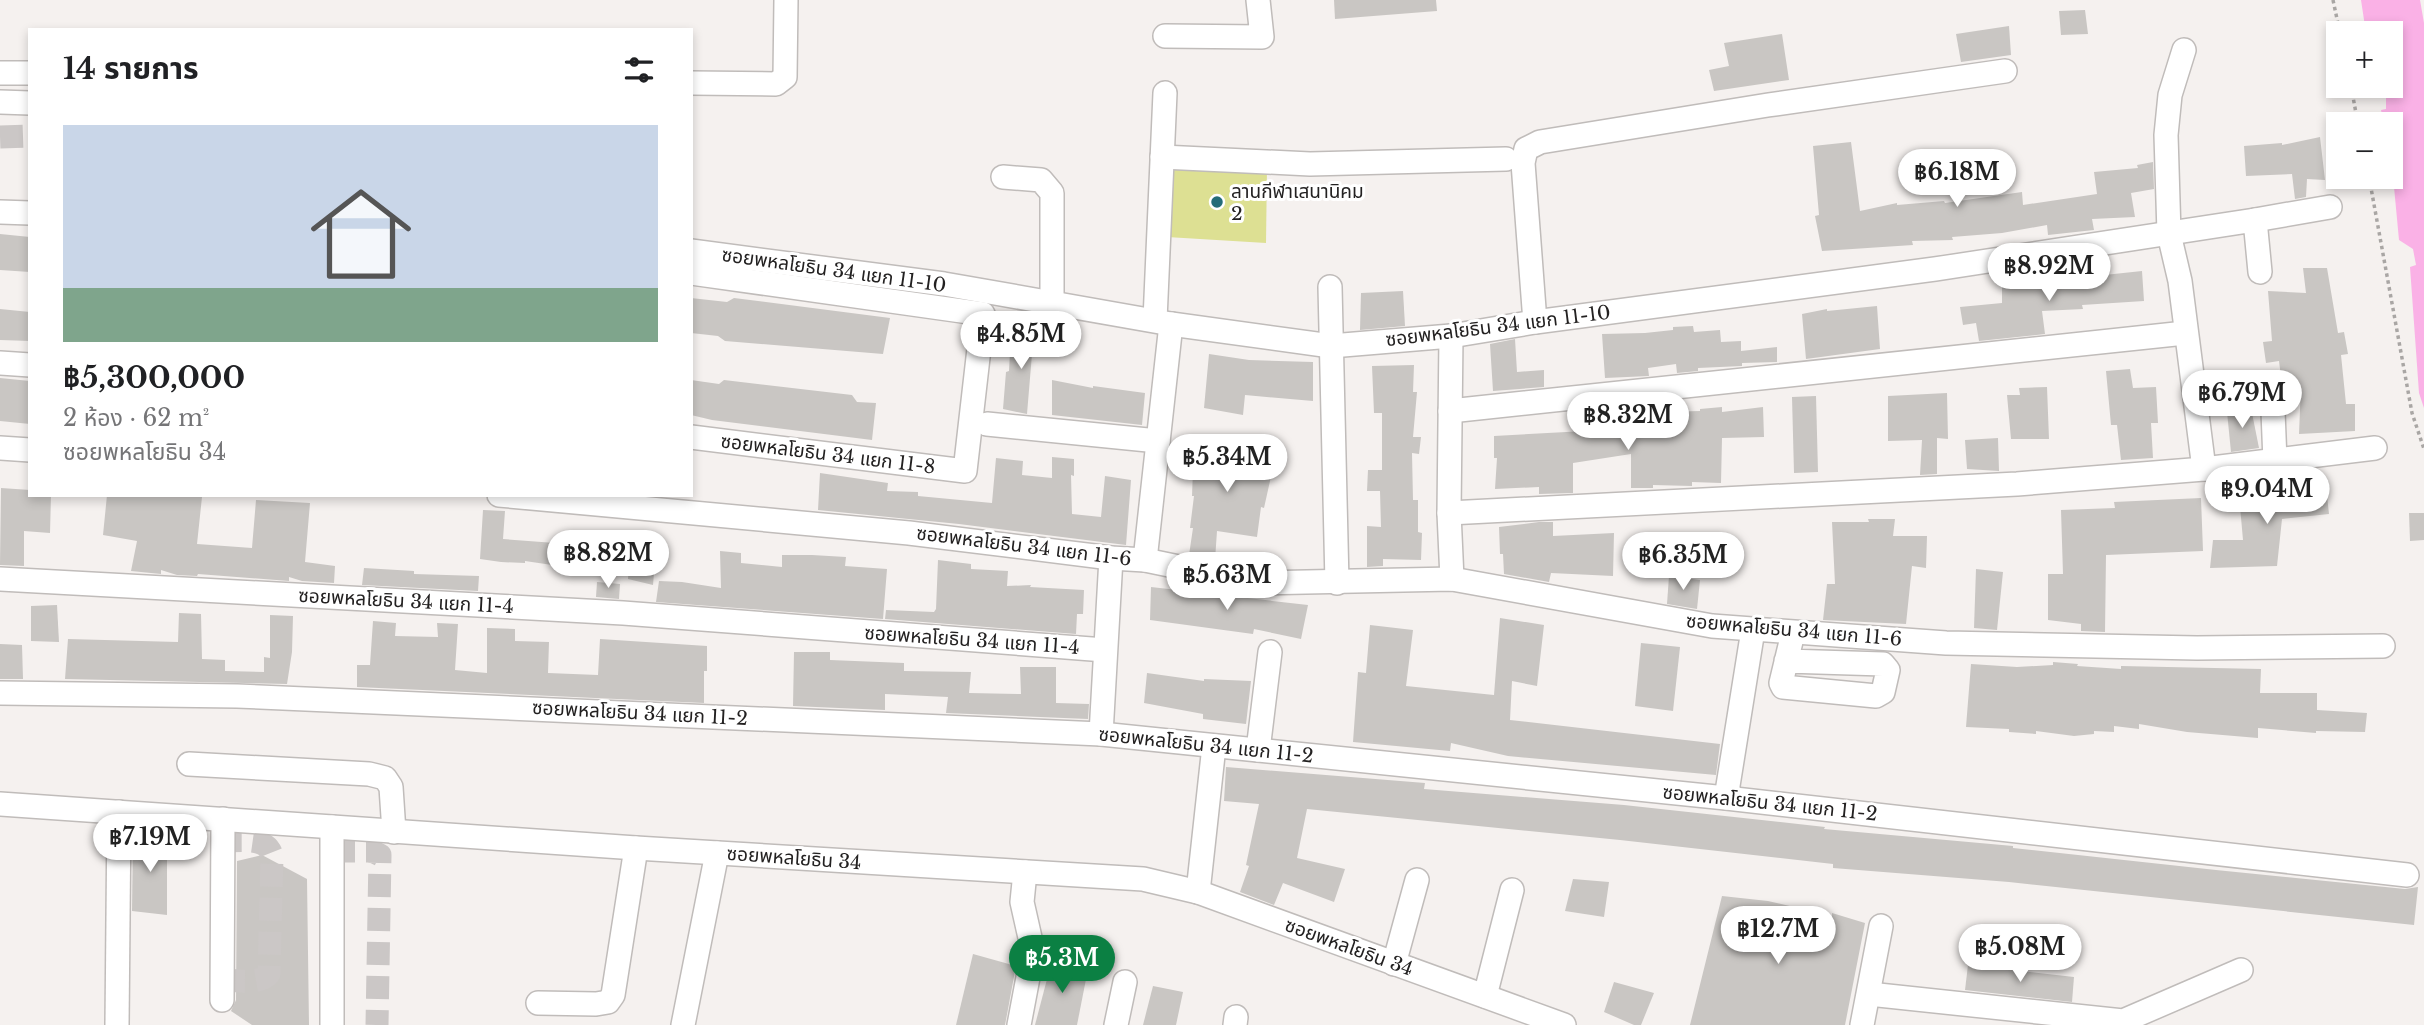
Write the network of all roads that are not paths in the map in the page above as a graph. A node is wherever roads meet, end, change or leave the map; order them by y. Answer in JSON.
{"nodes":[{"id":1,"x":786,"y":0,"type":"edge"},
{"id":2,"x":1258,"y":0,"type":"edge"},
{"id":3,"x":1165,"y":36,"type":"dead end"},
{"id":4,"x":2184,"y":50,"type":"dead end"},
{"id":5,"x":2005,"y":71,"type":"dead end"},
{"id":6,"x":0,"y":73,"type":"edge"},
{"id":7,"x":28,"y":74,"type":"edge"},
{"id":8,"x":693,"y":83,"type":"edge"},
{"id":9,"x":1164,"y":93,"type":"dead end"},
{"id":10,"x":0,"y":102,"type":"edge"},
{"id":11,"x":28,"y":103,"type":"edge"},
{"id":12,"x":1162,"y":157,"type":"junction"},
{"id":13,"x":1506,"y":159,"type":"dead end"},
{"id":14,"x":1003,"y":177,"type":"dead end"},
{"id":15,"x":2330,"y":207,"type":"dead end"},
{"id":16,"x":0,"y":212,"type":"edge"},
{"id":17,"x":28,"y":213,"type":"edge"},
{"id":18,"x":2255,"y":220,"type":"junction"},
{"id":19,"x":2169,"y":234,"type":"junction"},
{"id":20,"x":693,"y":251,"type":"edge"},
{"id":21,"x":2260,"y":272,"type":"dead end"},
{"id":22,"x":693,"y":273,"type":"edge"},
{"id":23,"x":1330,"y":287,"type":"dead end"},
{"id":24,"x":1052,"y":302,"type":"junction"},
{"id":25,"x":1163,"y":322,"type":"junction"},
{"id":26,"x":1535,"y":322,"type":"junction"},
{"id":27,"x":2185,"y":333,"type":"junction"},
{"id":28,"x":1451,"y":336,"type":"junction"},
{"id":29,"x":1331,"y":346,"type":"junction"},
{"id":30,"x":0,"y":363,"type":"edge"},
{"id":31,"x":28,"y":365,"type":"edge"},
{"id":32,"x":2272,"y":387,"type":"dead end"},
{"id":33,"x":1450,"y":411,"type":"junction"},
{"id":34,"x":987,"y":424,"type":"dead end"},
{"id":35,"x":693,"y":437,"type":"edge"},
{"id":36,"x":1158,"y":441,"type":"junction"},
{"id":37,"x":0,"y":448,"type":"edge"},
{"id":38,"x":2375,"y":448,"type":"dead end"},
{"id":39,"x":28,"y":450,"type":"edge"},
{"id":40,"x":2275,"y":461,"type":"junction"},
{"id":41,"x":2204,"y":469,"type":"junction"},
{"id":42,"x":521,"y":497,"type":"edge"},
{"id":43,"x":1449,"y":513,"type":"junction"},
{"id":44,"x":1111,"y":558,"type":"junction"},
{"id":45,"x":1145,"y":560,"type":"junction"},
{"id":46,"x":0,"y":579,"type":"edge"},
{"id":47,"x":1452,"y":579,"type":"junction"},
{"id":48,"x":1337,"y":583,"type":"junction"},
{"id":49,"x":1754,"y":631,"type":"junction"},
{"id":50,"x":1793,"y":633,"type":"junction"},
{"id":51,"x":2383,"y":646,"type":"dead end"},
{"id":52,"x":1105,"y":650,"type":"junction"},
{"id":53,"x":1270,"y":652,"type":"dead end"},
{"id":54,"x":1787,"y":661,"type":"dead end"},
{"id":55,"x":0,"y":693,"type":"edge"},
{"id":56,"x":1101,"y":734,"type":"junction"},
{"id":57,"x":1214,"y":746,"type":"junction"},
{"id":58,"x":1258,"y":750,"type":"junction"},
{"id":59,"x":189,"y":764,"type":"dead end"},
{"id":60,"x":1726,"y":798,"type":"junction"},
{"id":61,"x":0,"y":804,"type":"edge"},
{"id":62,"x":119,"y":812,"type":"junction"},
{"id":63,"x":223,"y":820,"type":"junction"},
{"id":64,"x":332,"y":827,"type":"junction"},
{"id":65,"x":394,"y":832,"type":"junction"},
{"id":66,"x":636,"y":848,"type":"junction"},
{"id":67,"x":717,"y":853,"type":"junction"},
{"id":68,"x":1026,"y":872,"type":"junction"},
{"id":69,"x":2407,"y":875,"type":"dead end"},
{"id":70,"x":1417,"y":880,"type":"dead end"},
{"id":71,"x":1512,"y":890,"type":"dead end"},
{"id":72,"x":1198,"y":892,"type":"junction"},
{"id":73,"x":1881,"y":926,"type":"dead end"},
{"id":74,"x":1394,"y":964,"type":"junction"},
{"id":75,"x":2241,"y":970,"type":"dead end"},
{"id":76,"x":1125,"y":982,"type":"dead end"},
{"id":77,"x":1868,"y":994,"type":"junction"},
{"id":78,"x":1485,"y":996,"type":"junction"},
{"id":79,"x":222,"y":1000,"type":"dead end"},
{"id":80,"x":538,"y":1003,"type":"dead end"},
{"id":81,"x":117,"y":1025,"type":"edge"},
{"id":82,"x":332,"y":1025,"type":"edge"},
{"id":83,"x":683,"y":1025,"type":"edge"},
{"id":84,"x":1019,"y":1025,"type":"edge"},
{"id":85,"x":1116,"y":1025,"type":"edge"},
{"id":86,"x":1564,"y":1025,"type":"edge"},
{"id":87,"x":1862,"y":1025,"type":"edge"}],
"edges":[{"from":1,"to":8,"type":"street"},
{"from":2,"to":3,"type":"street"},
{"from":4,"to":19,"type":"street"},
{"from":5,"to":26,"type":"street"},
{"from":6,"to":7,"type":"street"},
{"from":9,"to":12,"type":"street"},
{"from":10,"to":11,"type":"street"},
{"from":12,"to":13,"type":"street"},
{"from":12,"to":25,"type":"street"},
{"from":14,"to":24,"type":"street"},
{"from":15,"to":18,"type":"street","name":"ซอยพหลโยธิน 34 แยก 11-10"},
{"from":16,"to":17,"type":"street"},
{"from":18,"to":19,"type":"street","name":"ซอยพหลโยธิน 34 แยก 11-10"},
{"from":18,"to":21,"type":"street"},
{"from":19,"to":26,"type":"street","name":"ซอยพหลโยธิน 34 แยก 11-10"},
{"from":19,"to":27,"type":"street"},
{"from":20,"to":24,"type":"street","name":"ซอยพหลโยธิน 34 แยก 11-10"},
{"from":22,"to":35,"type":"street","name":"ซอยพหลโยธิน 34 แยก 11-8"},
{"from":23,"to":29,"type":"street"},
{"from":24,"to":25,"type":"street","name":"ซอยพหลโยธิน 34 แยก 11-10"},
{"from":25,"to":29,"type":"street","name":"ซอยพหลโยธิน 34 แยก 11-10"},
{"from":25,"to":36,"type":"street"},
{"from":26,"to":28,"type":"street","name":"ซอยพหลโยธิน 34 แยก 11-10"},
{"from":27,"to":33,"type":"street"},
{"from":27,"to":41,"type":"street"},
{"from":28,"to":29,"type":"street","name":"ซอยพหลโยธิน 34 แยก 11-10"},
{"from":28,"to":33,"type":"street"},
{"from":29,"to":48,"type":"street"},
{"from":30,"to":31,"type":"street"},
{"from":32,"to":40,"type":"street"},
{"from":33,"to":43,"type":"street"},
{"from":34,"to":36,"type":"street"},
{"from":36,"to":45,"type":"street"},
{"from":37,"to":39,"type":"street"},
{"from":38,"to":40,"type":"street"},
{"from":40,"to":41,"type":"street"},
{"from":41,"to":43,"type":"street"},
{"from":42,"to":44,"type":"street","name":"ซอยพหลโยธิน 34 แยก 11-6"},
{"from":43,"to":47,"type":"street"},
{"from":44,"to":45,"type":"street","name":"ซอยพหลโยธิน 34 แยก 11-6"},
{"from":44,"to":52,"type":"street"},
{"from":45,"to":48,"type":"street","name":"ซอยพหลโยธิน 34 แยก 11-6"},
{"from":46,"to":52,"type":"street","name":"ซอยพหลโยธิน 34 แยก 11-4"},
{"from":47,"to":48,"type":"street","name":"ซอยพหลโยธิน 34 แยก 11-6"},
{"from":47,"to":49,"type":"street","name":"ซอยพหลโยธิน 34 แยก 11-6"},
{"from":49,"to":50,"type":"street","name":"ซอยพหลโยธิน 34 แยก 11-6"},
{"from":49,"to":60,"type":"street"},
{"from":50,"to":51,"type":"street","name":"ซอยพหลโยธิน 34 แยก 11-6"},
{"from":50,"to":54,"type":"street"},
{"from":52,"to":56,"type":"street"},
{"from":53,"to":58,"type":"street"},
{"from":55,"to":56,"type":"street","name":"ซอยพหลโยธิน 34 แยก 11-2"},
{"from":56,"to":57,"type":"street","name":"ซอยพหลโยธิน 34 แยก 11-2"},
{"from":57,"to":58,"type":"street","name":"ซอยพหลโยธิน 34 แยก 11-2"},
{"from":57,"to":72,"type":"street"},
{"from":58,"to":60,"type":"street","name":"ซอยพหลโยธิน 34 แยก 11-2"},
{"from":59,"to":65,"type":"street"},
{"from":60,"to":69,"type":"street","name":"ซอยพหลโยธิน 34 แยก 11-2"},
{"from":61,"to":62,"type":"street","name":"ซอยพหลโยธิน 34"},
{"from":62,"to":63,"type":"street","name":"ซอยพหลโยธิน 34"},
{"from":62,"to":81,"type":"street"},
{"from":63,"to":64,"type":"street","name":"ซอยพหลโยธิน 34"},
{"from":63,"to":79,"type":"street"},
{"from":64,"to":65,"type":"street","name":"ซอยพหลโยธิน 34"},
{"from":64,"to":82,"type":"street"},
{"from":65,"to":66,"type":"street","name":"ซอยพหลโยธิน 34"},
{"from":66,"to":67,"type":"street","name":"ซอยพหลโยธิน 34"},
{"from":66,"to":80,"type":"street"},
{"from":67,"to":68,"type":"street","name":"ซอยพหลโยธิน 34"},
{"from":67,"to":83,"type":"street"},
{"from":68,"to":72,"type":"street","name":"ซอยพหลโยธิน 34"},
{"from":68,"to":84,"type":"street"},
{"from":70,"to":74,"type":"street"},
{"from":71,"to":78,"type":"street"},
{"from":72,"to":74,"type":"street","name":"ซอยพหลโยธิน 34"},
{"from":73,"to":77,"type":"street"},
{"from":74,"to":78,"type":"street","name":"ซอยพหลโยธิน 34"},
{"from":75,"to":77,"type":"street"},
{"from":76,"to":85,"type":"street"},
{"from":77,"to":87,"type":"street"},
{"from":78,"to":86,"type":"street","name":"ซอยพหลโยธิน 34"}]}
